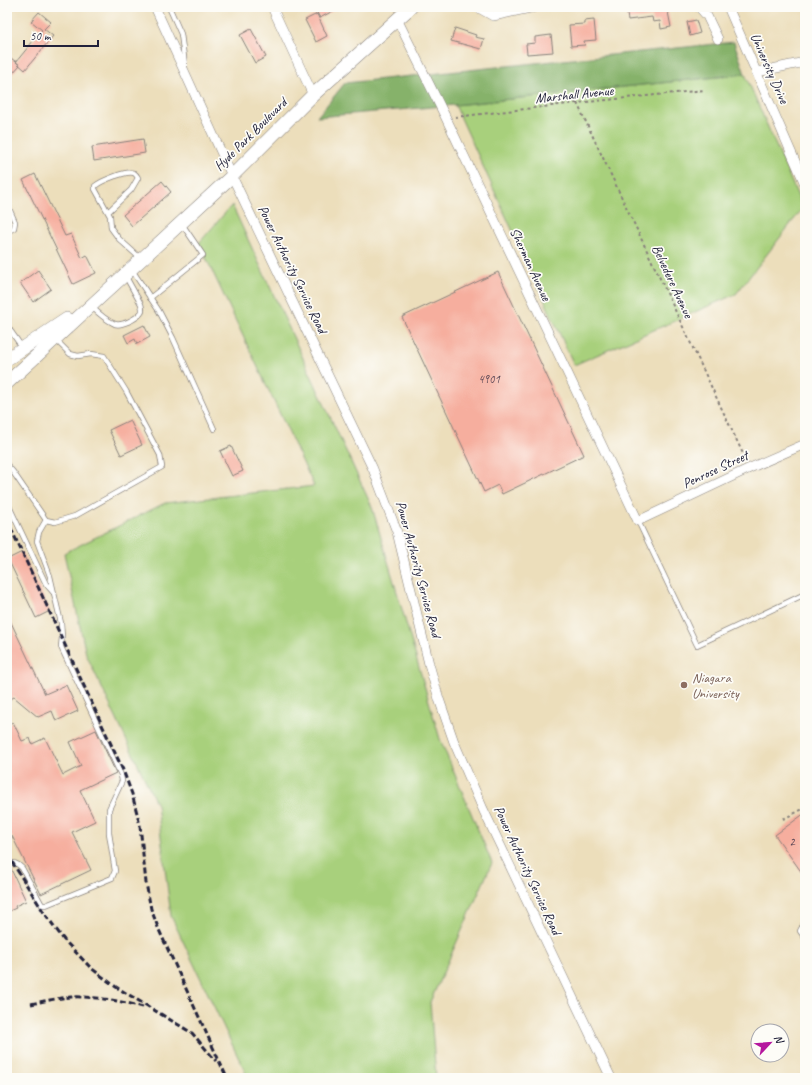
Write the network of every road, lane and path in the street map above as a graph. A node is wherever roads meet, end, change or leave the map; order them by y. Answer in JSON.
{"nodes":[{"id":1,"x":155,"y":7,"type":"edge"},
{"id":2,"x":169,"y":7,"type":"edge"},
{"id":3,"x":272,"y":7,"type":"edge"},
{"id":4,"x":411,"y":7,"type":"edge"},
{"id":5,"x":477,"y":7,"type":"edge"},
{"id":6,"x":535,"y":7,"type":"edge"},
{"id":7,"x":700,"y":7,"type":"edge"},
{"id":8,"x":728,"y":7,"type":"edge"},
{"id":9,"x":397,"y":19,"type":"junction"},
{"id":10,"x":718,"y":39,"type":"dead end"},
{"id":11,"x":805,"y":62,"type":"edge"},
{"id":12,"x":757,"y":72,"type":"junction"},
{"id":13,"x":186,"y":75,"type":"junction"},
{"id":14,"x":704,"y":90,"type":"dead end"},
{"id":15,"x":313,"y":95,"type":"junction"},
{"id":16,"x":577,"y":103,"type":"junction"},
{"id":17,"x":446,"y":118,"type":"junction"},
{"id":18,"x":232,"y":176,"type":"junction"},
{"id":19,"x":805,"y":184,"type":"edge"},
{"id":20,"x":7,"y":204,"type":"edge"},
{"id":21,"x":108,"y":212,"type":"junction"},
{"id":22,"x":181,"y":223,"type":"junction"},
{"id":23,"x":7,"y":232,"type":"edge"},
{"id":24,"x":142,"y":259,"type":"junction"},
{"id":25,"x":128,"y":272,"type":"junction"},
{"id":26,"x":114,"y":285,"type":"junction"},
{"id":27,"x":150,"y":298,"type":"junction"},
{"id":28,"x":91,"y":306,"type":"junction"},
{"id":29,"x":7,"y":326,"type":"edge"},
{"id":30,"x":55,"y":339,"type":"junction"},
{"id":31,"x":23,"y":349,"type":"junction"},
{"id":32,"x":7,"y":359,"type":"edge"},
{"id":33,"x":7,"y":384,"type":"edge"},
{"id":34,"x":214,"y":429,"type":"dead end"},
{"id":35,"x":805,"y":444,"type":"edge"},
{"id":36,"x":7,"y":465,"type":"edge"},
{"id":37,"x":750,"y":468,"type":"junction"},
{"id":38,"x":7,"y":502,"type":"edge"},
{"id":39,"x":46,"y":520,"type":"junction"},
{"id":40,"x":638,"y":521,"type":"junction"},
{"id":41,"x":53,"y":592,"type":"junction"},
{"id":42,"x":805,"y":594,"type":"edge"},
{"id":43,"x":805,"y":808,"type":"edge"},
{"id":44,"x":783,"y":819,"type":"dead end"},
{"id":45,"x":7,"y":864,"type":"edge"},
{"id":46,"x":805,"y":922,"type":"edge"},
{"id":47,"x":805,"y":938,"type":"edge"},
{"id":48,"x":611,"y":1078,"type":"edge"}],
"edges":[{"from":1,"to":13,"type":"street","name":"Power Authority Service Road"},
{"from":2,"to":13,"type":"lane"},
{"from":3,"to":15,"type":"street"},
{"from":4,"to":9,"type":"main road","name":"Hyde Park Boulevard"},
{"from":5,"to":6,"type":"street"},
{"from":7,"to":10,"type":"street"},
{"from":8,"to":12,"type":"street","name":"University Drive"},
{"from":9,"to":15,"type":"main road","name":"Hyde Park Boulevard"},
{"from":9,"to":17,"type":"street","name":"Sherman Avenue"},
{"from":11,"to":12,"type":"street"},
{"from":12,"to":19,"type":"street","name":"University Drive"},
{"from":13,"to":18,"type":"street","name":"Power Authority Service Road"},
{"from":14,"to":16,"type":"path","name":"Marshall Avenue"},
{"from":15,"to":18,"type":"main road","name":"Hyde Park Boulevard"},
{"from":16,"to":17,"type":"path","name":"Marshall Avenue"},
{"from":16,"to":37,"type":"path","name":"Belvedere Avenue"},
{"from":17,"to":40,"type":"street","name":"Sherman Avenue"},
{"from":18,"to":22,"type":"main road","name":"Hyde Park Boulevard"},
{"from":18,"to":48,"type":"street","name":"Power Authority Service Road"},
{"from":20,"to":23,"type":"lane"},
{"from":21,"to":21,"type":"lane"},
{"from":21,"to":24,"type":"lane"},
{"from":22,"to":24,"type":"main road","name":"Hyde Park Boulevard"},
{"from":22,"to":27,"type":"lane"},
{"from":24,"to":25,"type":"main road","name":"Hyde Park Boulevard"},
{"from":25,"to":26,"type":"main road","name":"Hyde Park Boulevard"},
{"from":25,"to":27,"type":"lane"},
{"from":25,"to":28,"type":"lane"},
{"from":26,"to":28,"type":"main road","name":"Hyde Park Boulevard"},
{"from":26,"to":31,"type":"main road","name":"Hyde Park Boulevard"},
{"from":27,"to":34,"type":"lane"},
{"from":28,"to":30,"type":"main road","name":"Hyde Park Boulevard"},
{"from":29,"to":31,"type":"lane"},
{"from":30,"to":33,"type":"main road","name":"Hyde Park Boulevard"},
{"from":30,"to":39,"type":"lane"},
{"from":31,"to":32,"type":"main road","name":"Hyde Park Boulevard"},
{"from":35,"to":37,"type":"street","name":"Penrose Street"},
{"from":36,"to":39,"type":"lane"},
{"from":37,"to":40,"type":"street","name":"Penrose Street"},
{"from":38,"to":41,"type":"lane"},
{"from":39,"to":41,"type":"lane"},
{"from":40,"to":42,"type":"lane"},
{"from":41,"to":45,"type":"lane"},
{"from":43,"to":44,"type":"path"},
{"from":46,"to":47,"type":"lane"}]}
